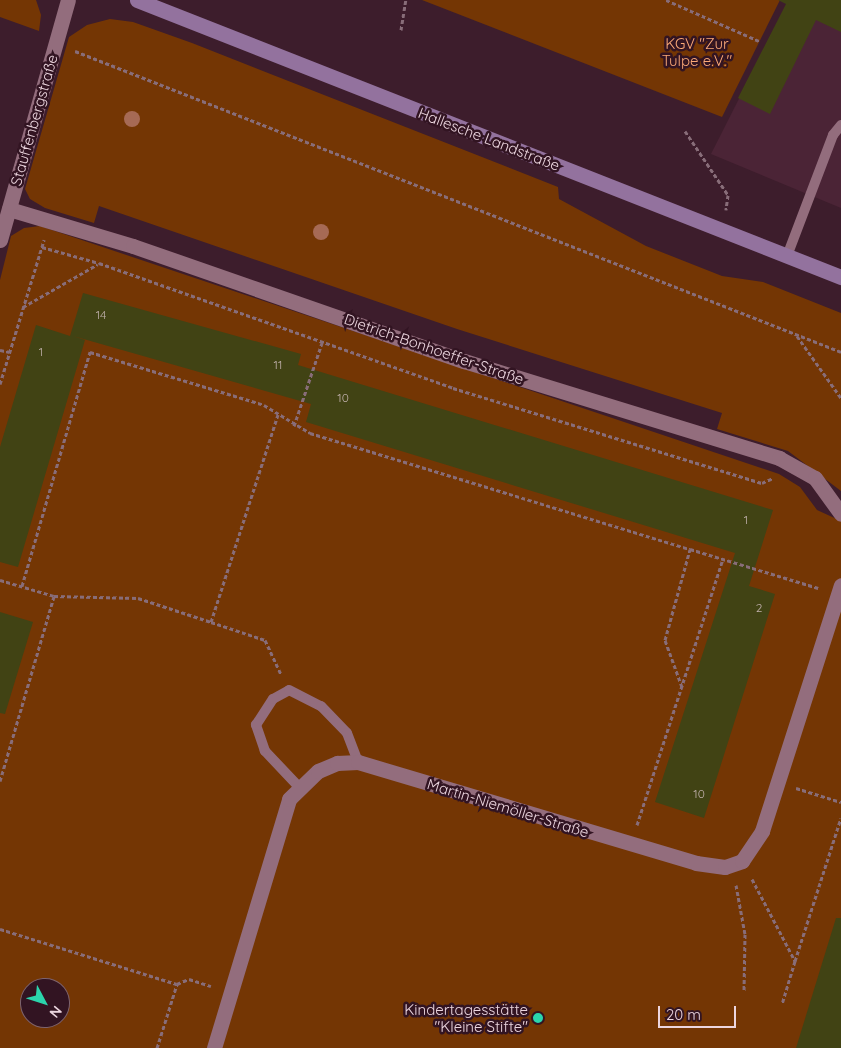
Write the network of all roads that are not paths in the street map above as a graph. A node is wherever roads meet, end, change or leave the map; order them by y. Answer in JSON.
{"nodes":[{"id":1,"x":68,"y":0,"type":"edge"},
{"id":2,"x":137,"y":0,"type":"edge"},
{"id":3,"x":841,"y":125,"type":"edge"},
{"id":4,"x":9,"y":209,"type":"junction"},
{"id":5,"x":0,"y":240,"type":"edge"},
{"id":6,"x":787,"y":256,"type":"junction"},
{"id":7,"x":841,"y":277,"type":"edge"},
{"id":8,"x":841,"y":514,"type":"edge"},
{"id":9,"x":840,"y":589,"type":"edge"},
{"id":10,"x":835,"y":623,"type":"edge"},
{"id":11,"x":358,"y":762,"type":"junction"},
{"id":12,"x":299,"y":787,"type":"junction"},
{"id":13,"x":214,"y":1048,"type":"edge"}],
"edges":[{"from":1,"to":4,"type":"street","name":"Stauffenbergstraße"},
{"from":2,"to":6,"type":"main road","name":"Hallesche Landstraße"},
{"from":3,"to":6,"type":"lane"},
{"from":4,"to":5,"type":"street","name":"Stauffenbergstraße"},
{"from":4,"to":8,"type":"street","name":"Dietrich-Bonhoeffer-Straße"},
{"from":6,"to":7,"type":"main road","name":"Hallesche Landstraße"},
{"from":9,"to":10,"type":"street"},
{"from":10,"to":11,"type":"street","name":"Martin-Niemöller-Straße"},
{"from":11,"to":12,"type":"street","name":"Martin-Niemöller-Straße"},
{"from":11,"to":12,"type":"lane"},
{"from":12,"to":13,"type":"street","name":"Martin-Niemöller-Straße"}]}
